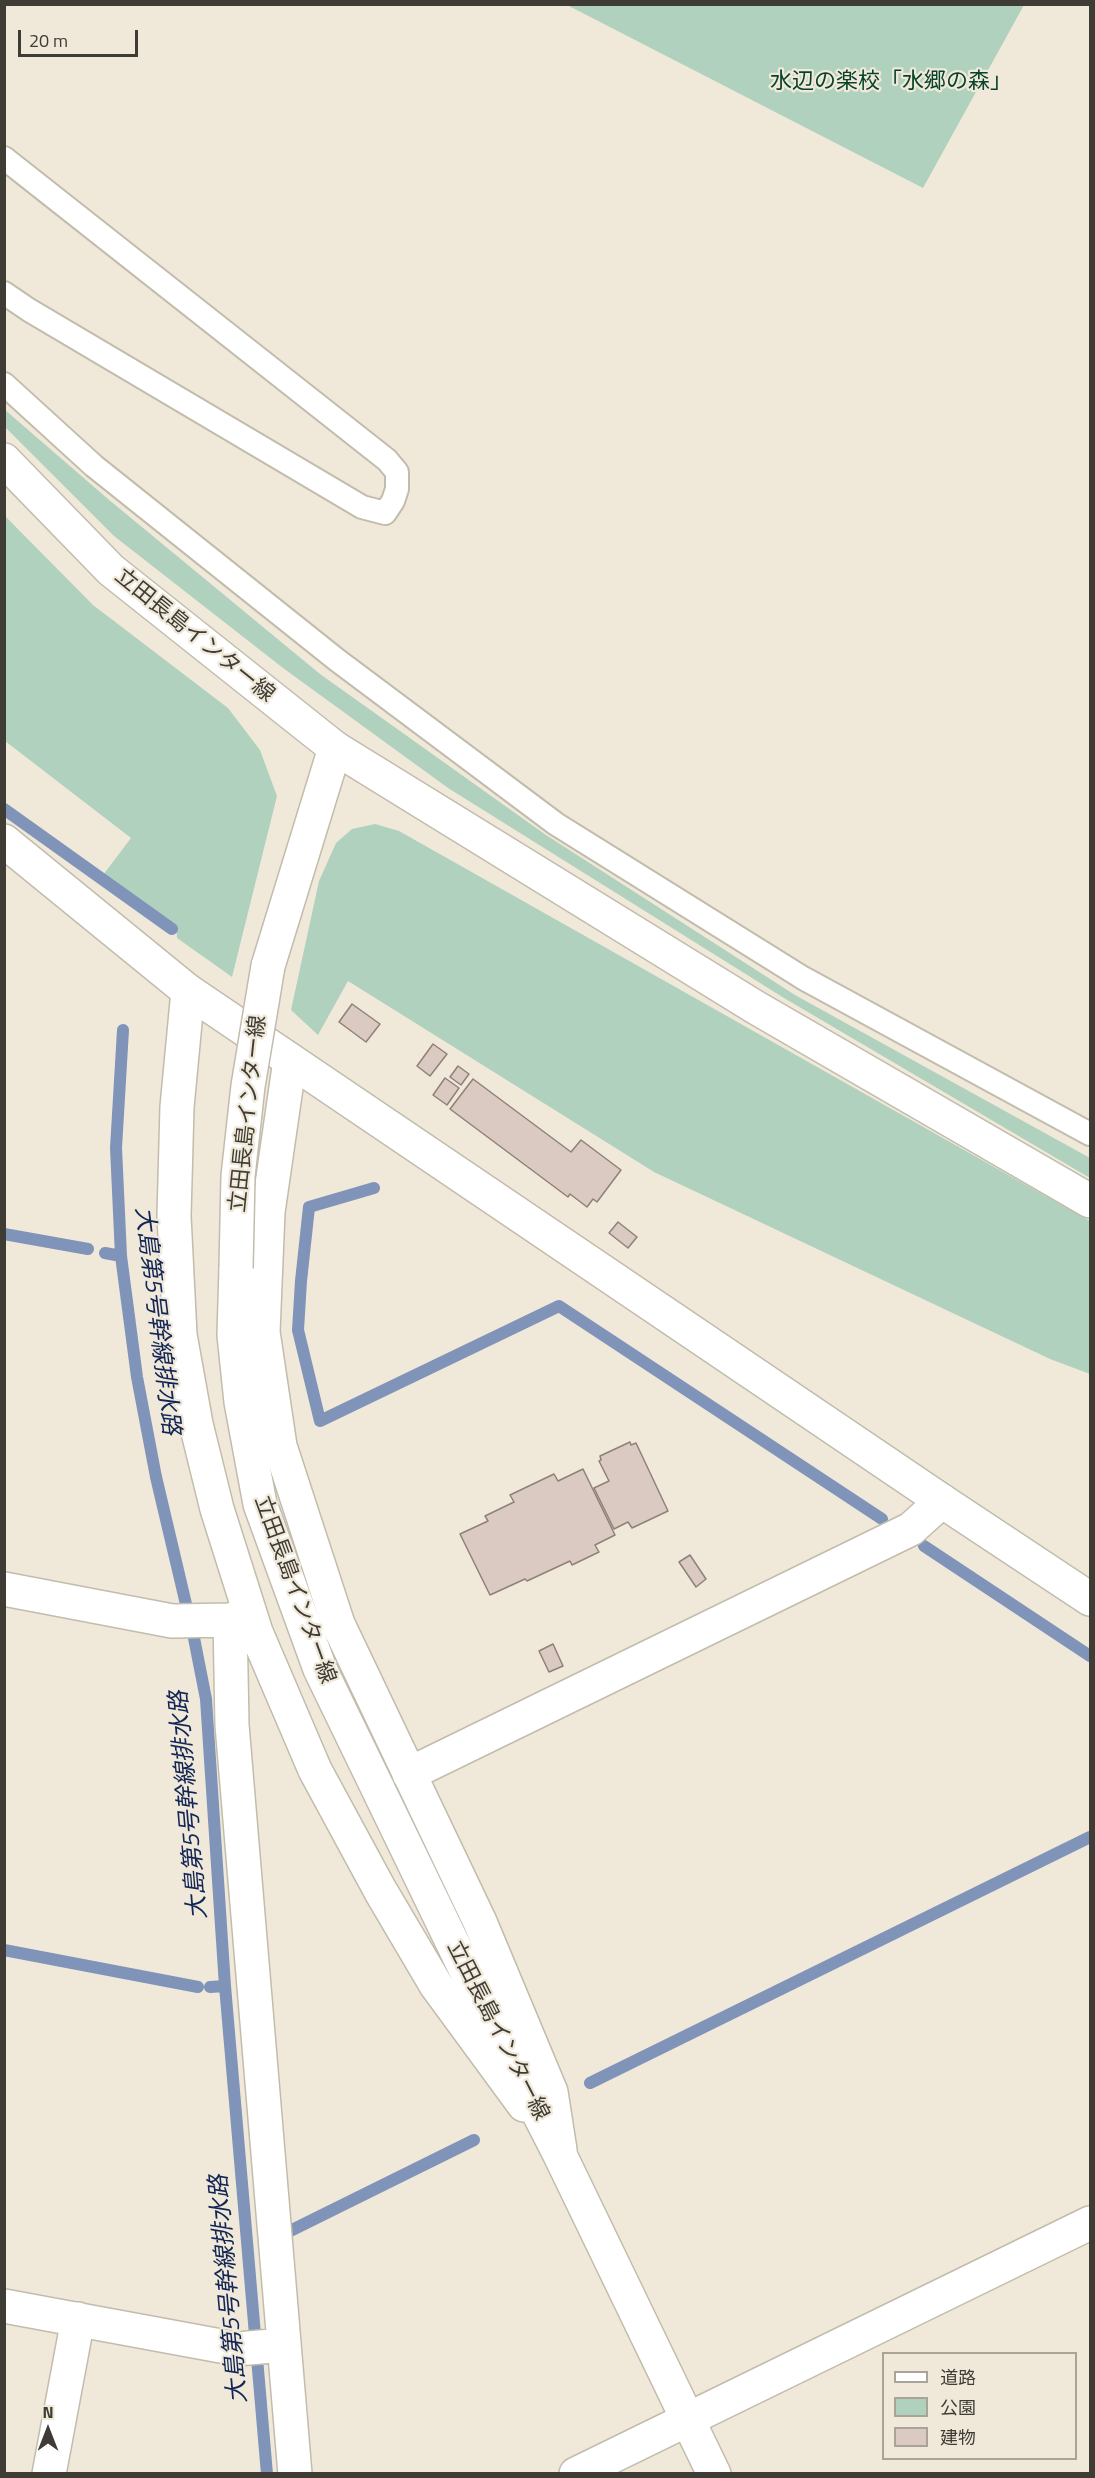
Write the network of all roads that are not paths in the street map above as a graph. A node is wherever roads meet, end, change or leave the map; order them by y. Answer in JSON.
{"nodes":[{"id":1,"x":4,"y":158,"type":"edge"},
{"id":2,"x":4,"y":293,"type":"edge"},
{"id":3,"x":4,"y":384,"type":"edge"},
{"id":4,"x":4,"y":460,"type":"edge"},
{"id":5,"x":335,"y":748,"type":"junction"},
{"id":6,"x":4,"y":841,"type":"edge"},
{"id":7,"x":188,"y":991,"type":"junction"},
{"id":8,"x":290,"y":1060,"type":"junction"},
{"id":9,"x":1090,"y":1134,"type":"edge"},
{"id":10,"x":1090,"y":1201,"type":"edge"},
{"id":11,"x":942,"y":1501,"type":"junction"},
{"id":12,"x":4,"y":1589,"type":"edge"},
{"id":13,"x":1090,"y":1599,"type":"edge"},
{"id":14,"x":232,"y":1618,"type":"junction"},
{"id":15,"x":410,"y":1774,"type":"junction"},
{"id":16,"x":560,"y":2155,"type":"junction"},
{"id":17,"x":1090,"y":2223,"type":"edge"},
{"id":18,"x":4,"y":2306,"type":"edge"},
{"id":19,"x":78,"y":2319,"type":"junction"},
{"id":20,"x":280,"y":2345,"type":"junction"},
{"id":21,"x":687,"y":2421,"type":"junction"},
{"id":22,"x":49,"y":2474,"type":"edge"},
{"id":23,"x":295,"y":2474,"type":"edge"},
{"id":24,"x":576,"y":2474,"type":"edge"},
{"id":25,"x":714,"y":2474,"type":"edge"}],
"edges":[{"from":1,"to":2,"type":"lane"},
{"from":3,"to":9,"type":"lane"},
{"from":4,"to":5,"type":"street","name":"立田長島インター線"},
{"from":5,"to":10,"type":"street"},
{"from":5,"to":16,"type":"street","name":"立田長島インター線","bridge":true},
{"from":6,"to":7,"type":"street"},
{"from":7,"to":8,"type":"street"},
{"from":7,"to":14,"type":"street"},
{"from":8,"to":11,"type":"street"},
{"from":8,"to":15,"type":"street"},
{"from":11,"to":13,"type":"street"},
{"from":11,"to":15,"type":"street"},
{"from":12,"to":14,"type":"street"},
{"from":14,"to":16,"type":"street"},
{"from":14,"to":20,"type":"street"},
{"from":15,"to":16,"type":"street"},
{"from":16,"to":21,"type":"street","name":"立田長島インター線"},
{"from":17,"to":21,"type":"street"},
{"from":18,"to":19,"type":"street"},
{"from":19,"to":20,"type":"street"},
{"from":19,"to":22,"type":"street"},
{"from":20,"to":23,"type":"street"},
{"from":21,"to":24,"type":"street"},
{"from":21,"to":25,"type":"street","name":"立田長島インター線"}]}
